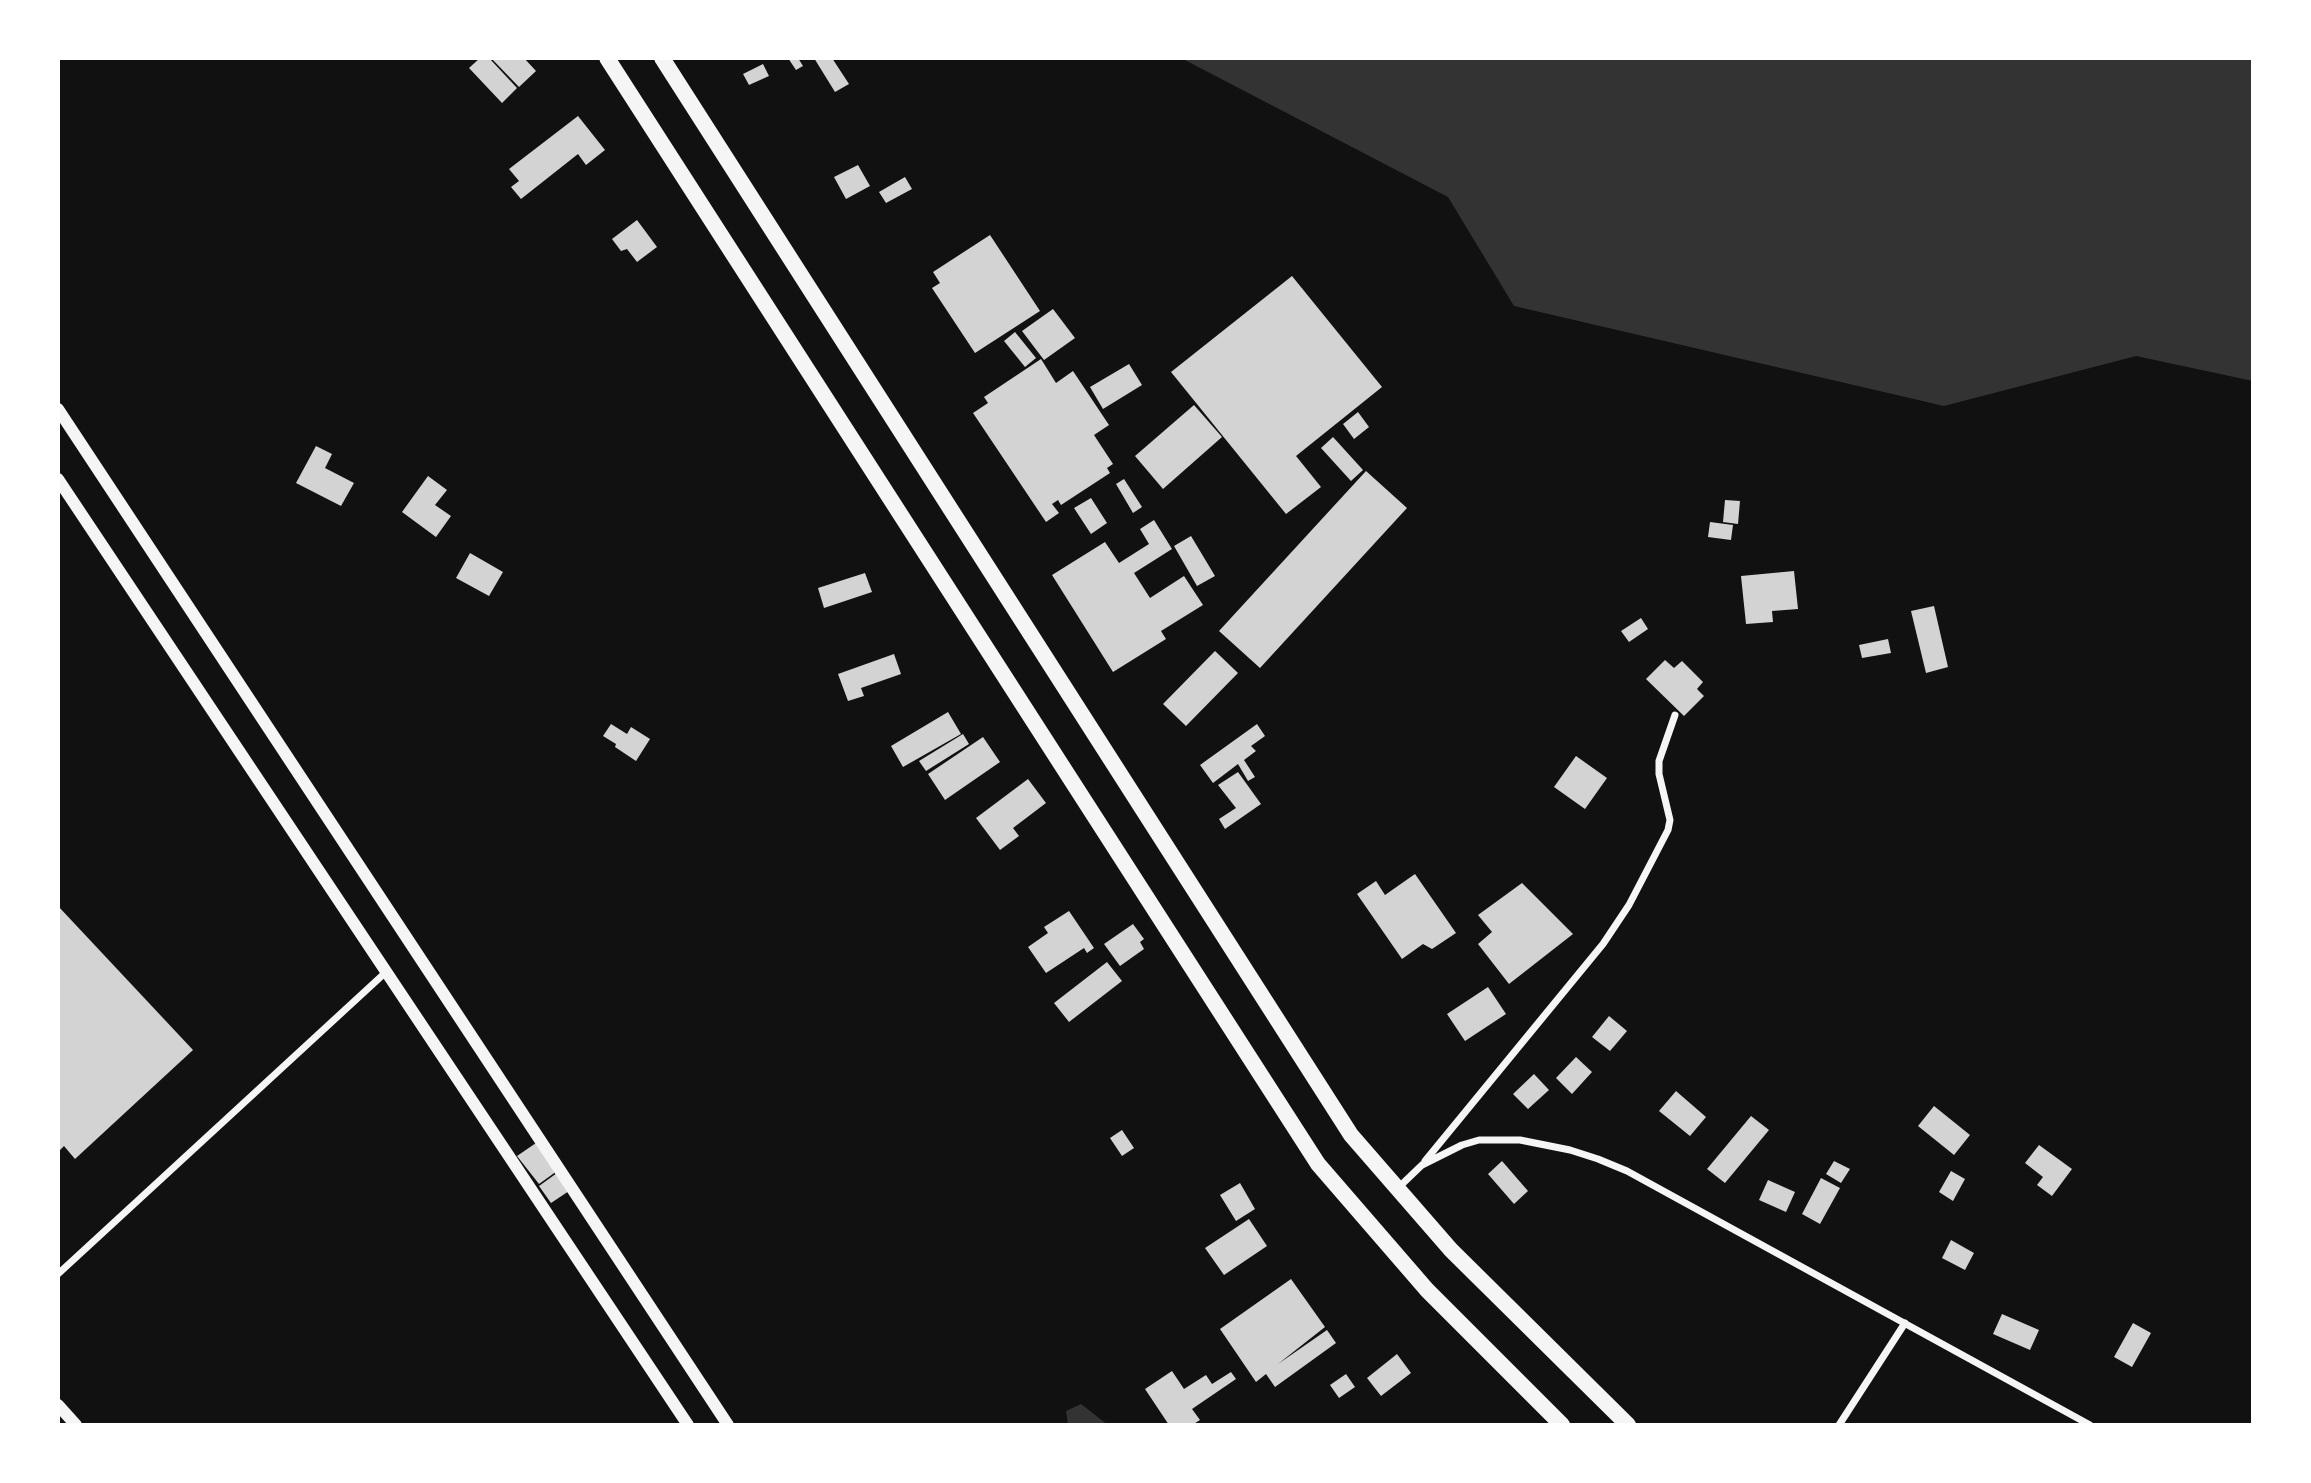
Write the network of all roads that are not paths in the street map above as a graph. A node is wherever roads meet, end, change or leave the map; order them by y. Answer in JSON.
{"nodes":[{"id":1,"x":607,"y":58,"type":"edge"},
{"id":2,"x":662,"y":58,"type":"edge"},
{"id":3,"x":58,"y":409,"type":"edge"},
{"id":4,"x":58,"y":480,"type":"edge"},
{"id":5,"x":1675,"y":715,"type":"dead end"},
{"id":6,"x":386,"y":972,"type":"junction"},
{"id":7,"x":1422,"y":1165,"type":"junction"},
{"id":8,"x":1398,"y":1189,"type":"junction"},
{"id":9,"x":58,"y":1274,"type":"edge"},
{"id":10,"x":1905,"y":1323,"type":"junction"},
{"id":11,"x":58,"y":1405,"type":"edge"},
{"id":12,"x":76,"y":1425,"type":"edge"},
{"id":13,"x":688,"y":1425,"type":"edge"},
{"id":14,"x":729,"y":1425,"type":"edge"},
{"id":15,"x":1562,"y":1425,"type":"edge"},
{"id":16,"x":1628,"y":1425,"type":"edge"},
{"id":17,"x":1839,"y":1425,"type":"edge"},
{"id":18,"x":2090,"y":1425,"type":"edge"}],
"edges":[{"from":1,"to":15,"type":"highway"},
{"from":2,"to":8,"type":"highway"},
{"from":3,"to":14,"type":"street"},
{"from":4,"to":6,"type":"street"},
{"from":5,"to":7,"type":"street"},
{"from":6,"to":9,"type":"street"},
{"from":6,"to":13,"type":"street"},
{"from":7,"to":8,"type":"street"},
{"from":7,"to":10,"type":"street"},
{"from":8,"to":16,"type":"highway"},
{"from":10,"to":17,"type":"street"},
{"from":10,"to":18,"type":"street"},
{"from":11,"to":12,"type":"street"}]}
